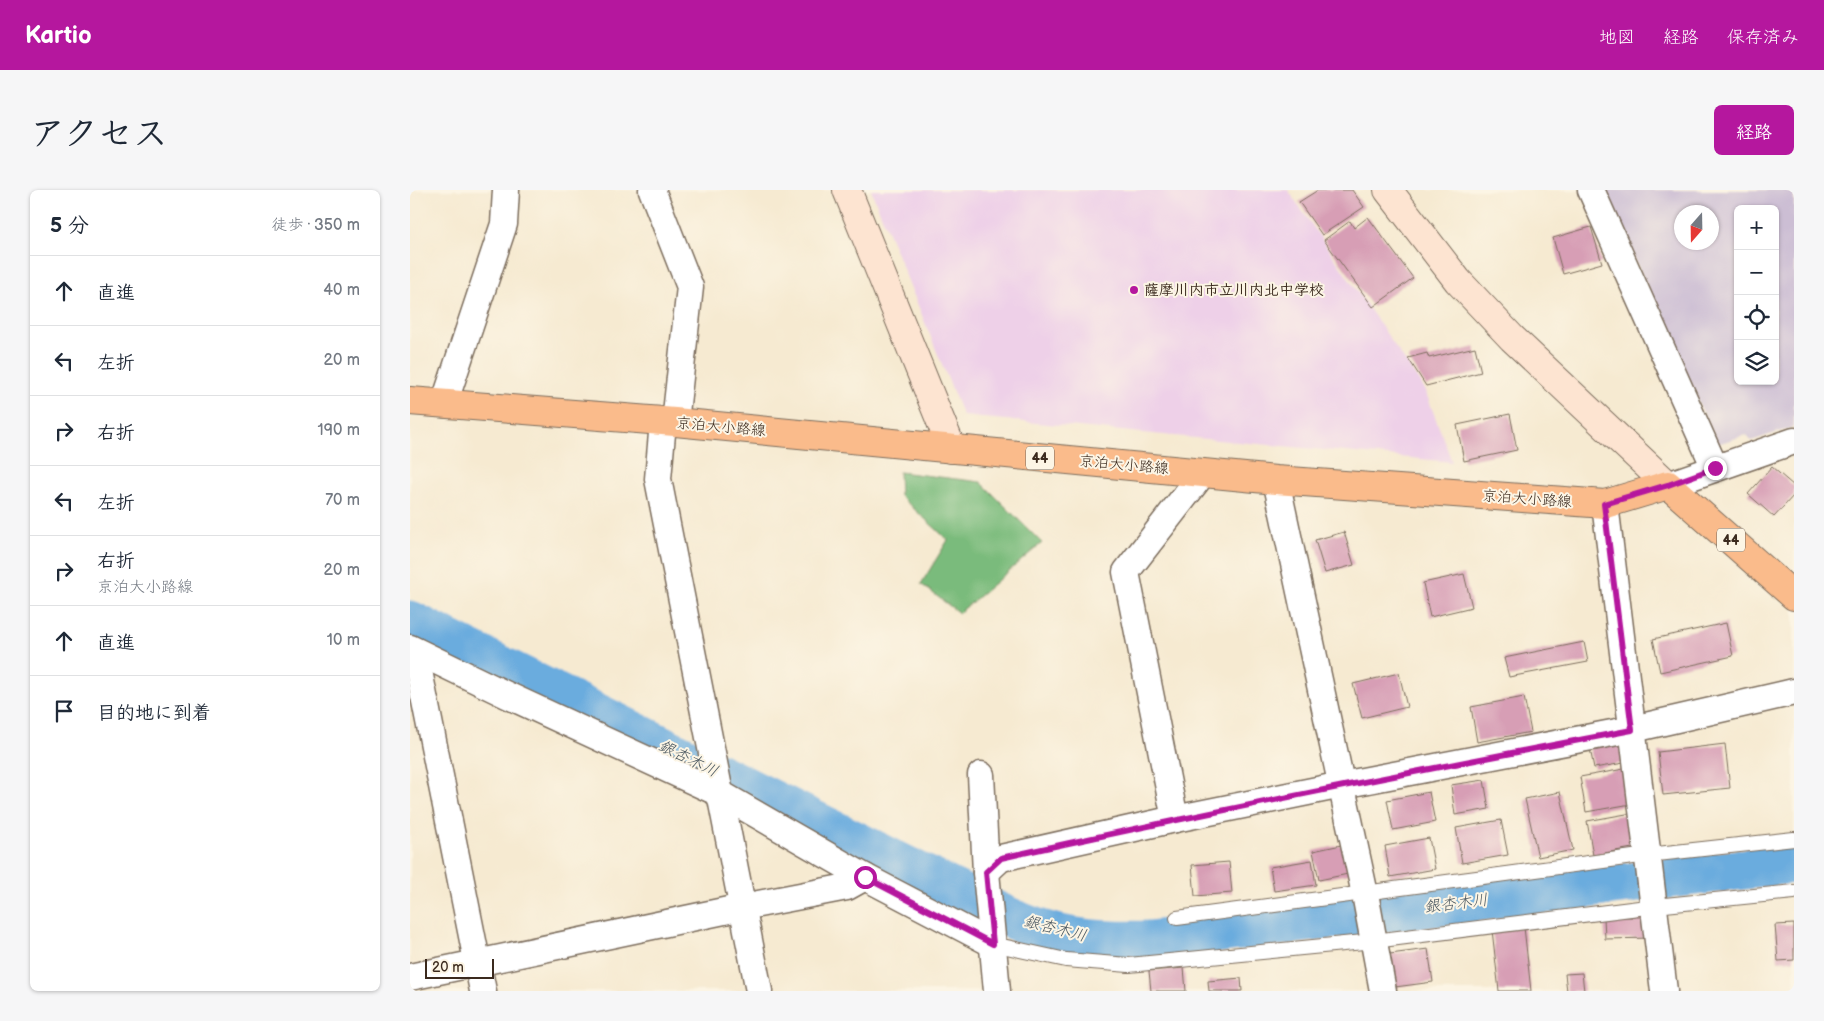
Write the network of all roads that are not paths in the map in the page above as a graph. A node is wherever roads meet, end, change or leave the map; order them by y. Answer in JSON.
{"nodes":[{"id":1,"x":506,"y":190,"type":"edge"},
{"id":2,"x":652,"y":190,"type":"edge"},
{"id":3,"x":847,"y":190,"type":"edge"},
{"id":4,"x":1388,"y":190,"type":"edge"},
{"id":5,"x":1592,"y":190,"type":"edge"},
{"id":6,"x":410,"y":401,"type":"edge"},
{"id":7,"x":444,"y":404,"type":"junction"},
{"id":8,"x":669,"y":422,"type":"junction"},
{"id":9,"x":1794,"y":440,"type":"edge"},
{"id":10,"x":952,"y":449,"type":"junction"},
{"id":11,"x":1715,"y":468,"type":"junction"},
{"id":12,"x":1203,"y":473,"type":"junction"},
{"id":13,"x":1276,"y":480,"type":"junction"},
{"id":14,"x":1668,"y":485,"type":"junction"},
{"id":15,"x":1604,"y":504,"type":"junction"},
{"id":16,"x":1794,"y":596,"type":"edge"},
{"id":17,"x":413,"y":650,"type":"edge"},
{"id":18,"x":1794,"y":692,"type":"edge"},
{"id":19,"x":419,"y":713,"type":"edge"},
{"id":20,"x":1632,"y":730,"type":"junction"},
{"id":21,"x":982,"y":775,"type":"dead end"},
{"id":22,"x":1342,"y":785,"type":"junction"},
{"id":23,"x":720,"y":787,"type":"junction"},
{"id":24,"x":1175,"y":819,"type":"junction"},
{"id":25,"x":1794,"y":839,"type":"edge"},
{"id":26,"x":1649,"y":859,"type":"junction"},
{"id":27,"x":865,"y":877,"type":"junction"},
{"id":28,"x":987,"y":880,"type":"junction"},
{"id":29,"x":1794,"y":892,"type":"edge"},
{"id":30,"x":1366,"y":896,"type":"junction"},
{"id":31,"x":1654,"y":900,"type":"junction"},
{"id":32,"x":743,"y":906,"type":"junction"},
{"id":33,"x":1177,"y":918,"type":"dead end"},
{"id":34,"x":1373,"y":937,"type":"junction"},
{"id":35,"x":992,"y":939,"type":"junction"},
{"id":36,"x":478,"y":964,"type":"junction"},
{"id":37,"x":410,"y":978,"type":"edge"},
{"id":38,"x":483,"y":991,"type":"edge"},
{"id":39,"x":759,"y":991,"type":"edge"},
{"id":40,"x":997,"y":991,"type":"edge"},
{"id":41,"x":1383,"y":991,"type":"edge"},
{"id":42,"x":1664,"y":991,"type":"edge"}],
"edges":[{"from":1,"to":7,"type":"street"},
{"from":2,"to":8,"type":"street"},
{"from":3,"to":10,"type":"street"},
{"from":4,"to":14,"type":"street"},
{"from":5,"to":11,"type":"street"},
{"from":6,"to":7,"type":"main road","name":"京泊大小路線","number":"44"},
{"from":7,"to":8,"type":"main road","name":"京泊大小路線","number":"44"},
{"from":8,"to":10,"type":"main road","name":"京泊大小路線","number":"44"},
{"from":8,"to":23,"type":"street"},
{"from":9,"to":11,"type":"street"},
{"from":10,"to":12,"type":"main road","name":"京泊大小路線","number":"44"},
{"from":11,"to":14,"type":"street"},
{"from":12,"to":13,"type":"main road","name":"京泊大小路線","number":"44"},
{"from":12,"to":24,"type":"street"},
{"from":13,"to":15,"type":"main road","name":"京泊大小路線","number":"44"},
{"from":13,"to":22,"type":"street"},
{"from":14,"to":15,"type":"main road","name":"京泊大小路線","number":"44"},
{"from":14,"to":16,"type":"main road","number":"44"},
{"from":15,"to":20,"type":"street"},
{"from":17,"to":19,"type":"street"},
{"from":17,"to":23,"type":"street"},
{"from":18,"to":20,"type":"street"},
{"from":19,"to":36,"type":"street"},
{"from":20,"to":22,"type":"street"},
{"from":20,"to":26,"type":"street"},
{"from":21,"to":28,"type":"street"},
{"from":22,"to":24,"type":"street"},
{"from":22,"to":30,"type":"street"},
{"from":23,"to":27,"type":"street"},
{"from":23,"to":32,"type":"street"},
{"from":24,"to":28,"type":"street"},
{"from":25,"to":26,"type":"lane"},
{"from":26,"to":30,"type":"lane"},
{"from":26,"to":31,"type":"street"},
{"from":27,"to":32,"type":"street"},
{"from":27,"to":35,"type":"street"},
{"from":28,"to":35,"type":"street"},
{"from":29,"to":31,"type":"lane"},
{"from":30,"to":33,"type":"lane"},
{"from":30,"to":34,"type":"street"},
{"from":31,"to":34,"type":"lane"},
{"from":31,"to":42,"type":"street"},
{"from":32,"to":36,"type":"street"},
{"from":32,"to":39,"type":"street"},
{"from":34,"to":35,"type":"lane"},
{"from":34,"to":41,"type":"street"},
{"from":35,"to":40,"type":"street"},
{"from":36,"to":37,"type":"street"},
{"from":36,"to":38,"type":"street"}]}
